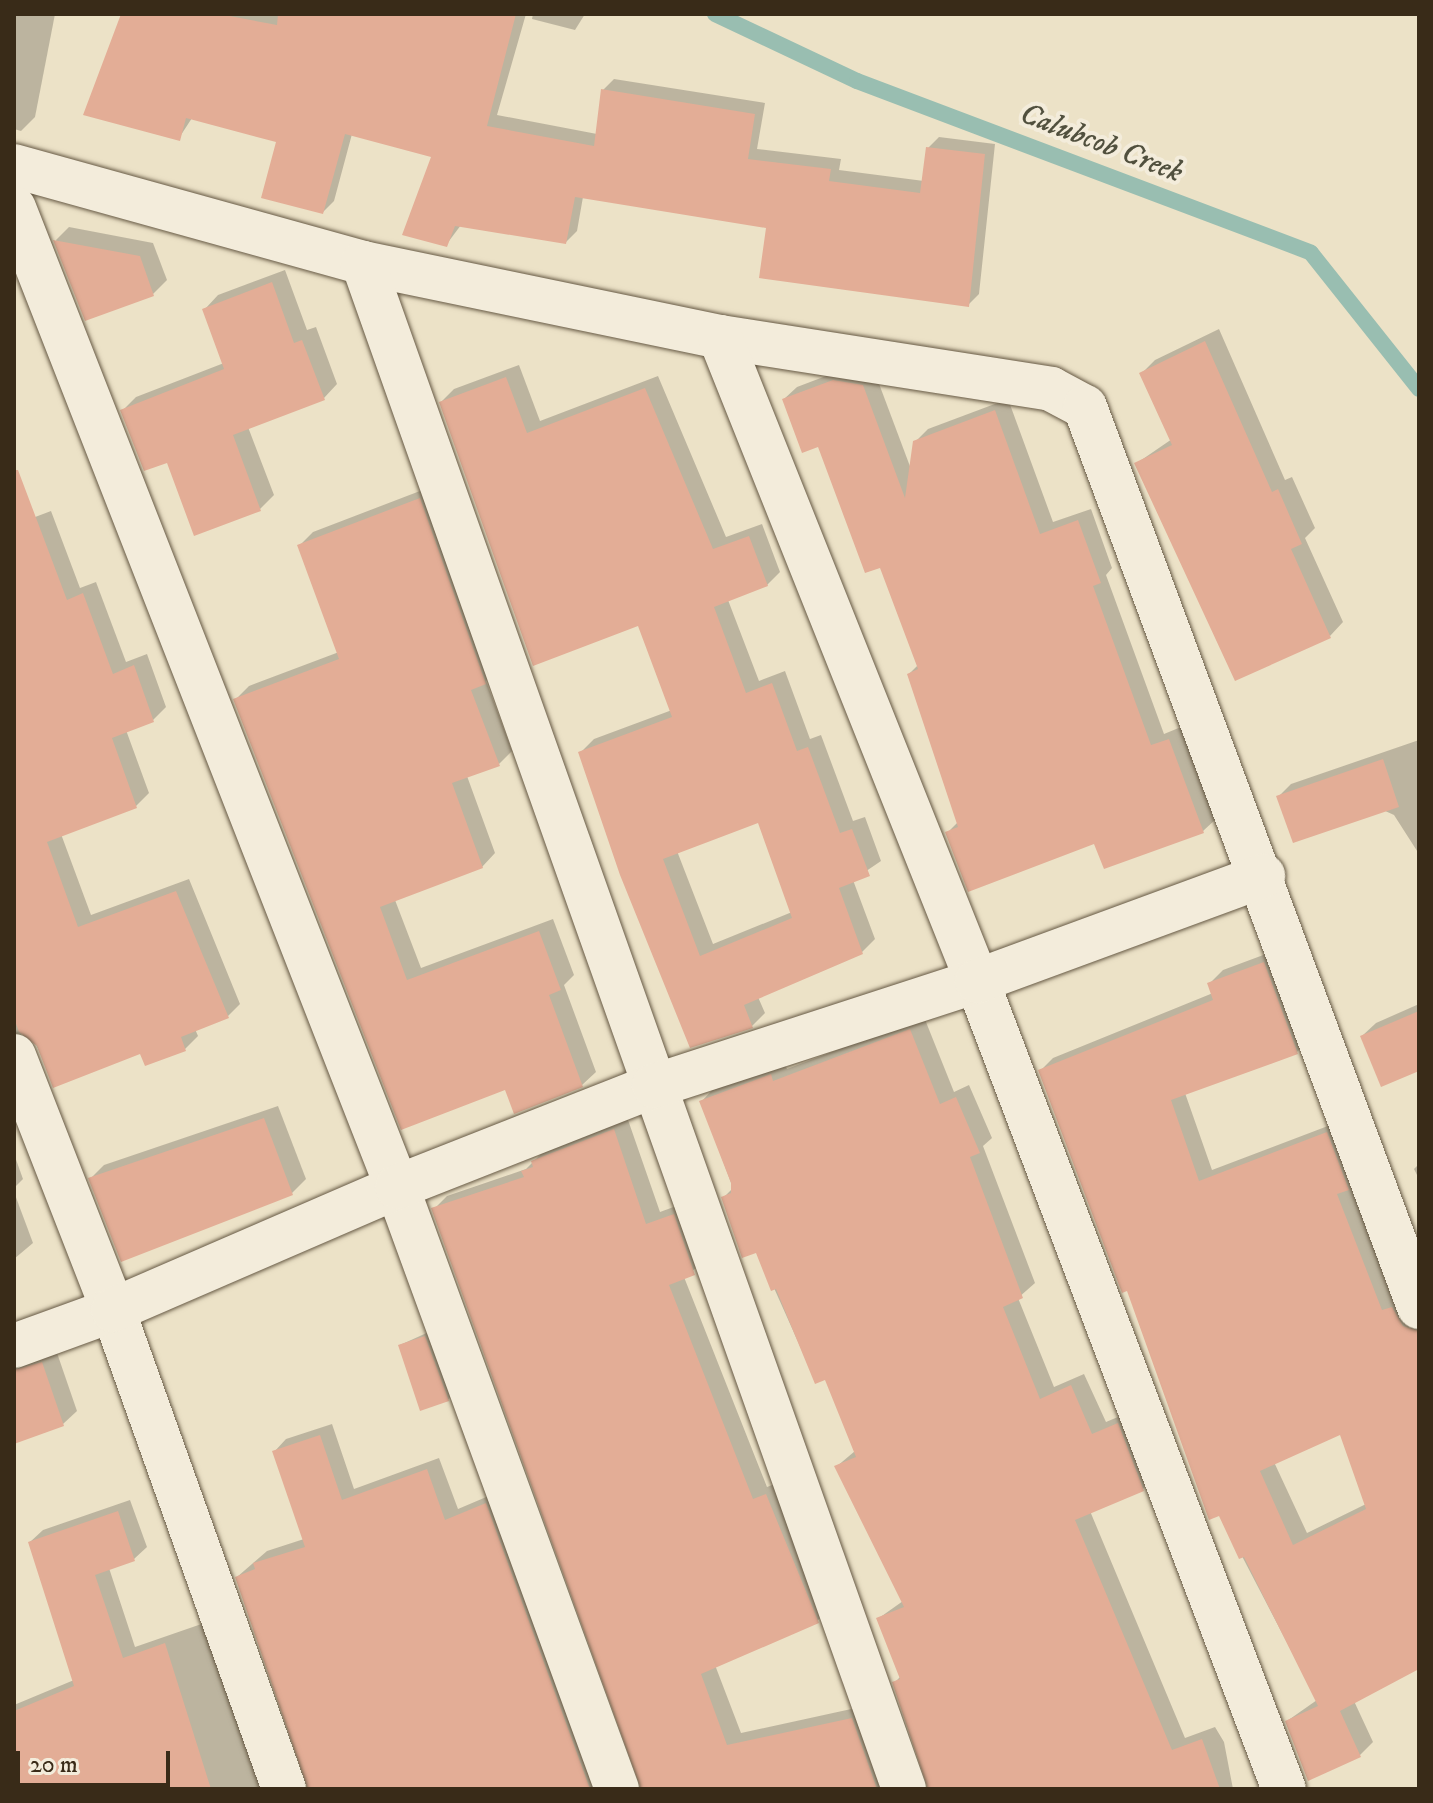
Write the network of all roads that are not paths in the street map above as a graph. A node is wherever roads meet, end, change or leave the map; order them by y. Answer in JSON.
{"nodes":[{"id":1,"x":14,"y":166,"type":"edge"},
{"id":2,"x":14,"y":208,"type":"edge"},
{"id":3,"x":363,"y":263,"type":"junction"},
{"id":4,"x":720,"y":337,"type":"junction"},
{"id":5,"x":1263,"y":876,"type":"junction"},
{"id":6,"x":977,"y":981,"type":"junction"},
{"id":7,"x":14,"y":1056,"type":"edge"},
{"id":8,"x":654,"y":1086,"type":"junction"},
{"id":9,"x":397,"y":1187,"type":"junction"},
{"id":10,"x":1419,"y":1307,"type":"edge"},
{"id":11,"x":113,"y":1310,"type":"junction"},
{"id":12,"x":14,"y":1346,"type":"edge"},
{"id":13,"x":284,"y":1789,"type":"edge"},
{"id":14,"x":617,"y":1789,"type":"edge"},
{"id":15,"x":904,"y":1789,"type":"edge"},
{"id":16,"x":1284,"y":1789,"type":"edge"}],
"edges":[{"from":1,"to":3,"type":"street"},
{"from":2,"to":9,"type":"street"},
{"from":3,"to":4,"type":"street"},
{"from":3,"to":8,"type":"street"},
{"from":4,"to":5,"type":"street"},
{"from":4,"to":6,"type":"street"},
{"from":5,"to":6,"type":"street"},
{"from":5,"to":10,"type":"street"},
{"from":6,"to":8,"type":"street"},
{"from":6,"to":16,"type":"street"},
{"from":7,"to":11,"type":"street"},
{"from":8,"to":9,"type":"street"},
{"from":8,"to":15,"type":"street"},
{"from":9,"to":11,"type":"street"},
{"from":9,"to":14,"type":"street"},
{"from":11,"to":12,"type":"street"},
{"from":11,"to":13,"type":"street"}]}
